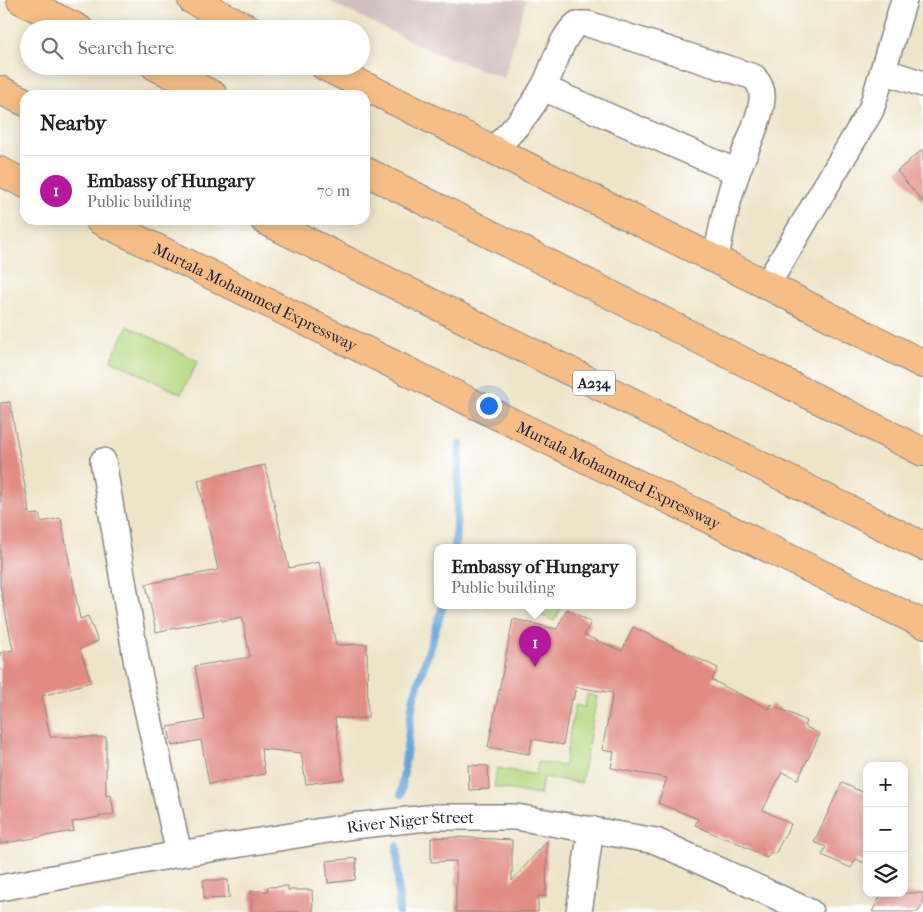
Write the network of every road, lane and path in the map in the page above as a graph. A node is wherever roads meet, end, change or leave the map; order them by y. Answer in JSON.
{"nodes":[{"id":1,"x":21,"y":0,"type":"edge"},
{"id":2,"x":192,"y":0,"type":"edge"},
{"id":3,"x":904,"y":0,"type":"edge"},
{"id":4,"x":61,"y":20,"type":"edge"},
{"id":5,"x":231,"y":20,"type":"edge"},
{"id":6,"x":883,"y":71,"type":"junction"},
{"id":7,"x":168,"y":75,"type":"edge"},
{"id":8,"x":342,"y":75,"type":"edge"},
{"id":9,"x":923,"y":84,"type":"edge"},
{"id":10,"x":185,"y":86,"type":"edge"},
{"id":11,"x":544,"y":88,"type":"junction"},
{"id":12,"x":0,"y":90,"type":"edge"},
{"id":13,"x":197,"y":90,"type":"edge"},
{"id":14,"x":20,"y":100,"type":"edge"},
{"id":15,"x":492,"y":150,"type":"junction"},
{"id":16,"x":0,"y":171,"type":"edge"},
{"id":17,"x":737,"y":172,"type":"junction"},
{"id":18,"x":370,"y":174,"type":"edge"},
{"id":19,"x":20,"y":181,"type":"edge"},
{"id":20,"x":109,"y":225,"type":"edge"},
{"id":21,"x":275,"y":225,"type":"edge"},
{"id":22,"x":283,"y":225,"type":"edge"},
{"id":23,"x":298,"y":236,"type":"junction"},
{"id":24,"x":716,"y":260,"type":"junction"},
{"id":25,"x":767,"y":285,"type":"junction"},
{"id":26,"x":923,"y":364,"type":"edge"},
{"id":27,"x":923,"y":452,"type":"edge"},
{"id":28,"x":103,"y":461,"type":"dead end"},
{"id":29,"x":923,"y":546,"type":"edge"},
{"id":30,"x":923,"y":624,"type":"edge"},
{"id":31,"x":591,"y":829,"type":"junction"},
{"id":32,"x":179,"y":854,"type":"junction"},
{"id":33,"x":0,"y":888,"type":"edge"},
{"id":34,"x":580,"y":912,"type":"edge"},
{"id":35,"x":810,"y":912,"type":"edge"}],
"edges":[{"from":1,"to":4,"type":"highway"},
{"from":2,"to":5,"type":"highway"},
{"from":3,"to":6,"type":"street"},
{"from":6,"to":9,"type":"street"},
{"from":6,"to":25,"type":"street"},
{"from":7,"to":10,"type":"highway"},
{"from":8,"to":15,"type":"highway"},
{"from":10,"to":13,"type":"highway"},
{"from":11,"to":15,"type":"street"},
{"from":11,"to":17,"type":"street"},
{"from":11,"to":17,"type":"street"},
{"from":12,"to":14,"type":"highway"},
{"from":15,"to":24,"type":"highway"},
{"from":16,"to":19,"type":"highway"},
{"from":17,"to":24,"type":"street"},
{"from":18,"to":27,"type":"highway"},
{"from":20,"to":30,"type":"highway","name":"Murtala Mohammed Expressway"},
{"from":21,"to":23,"type":"highway","number":"A234"},
{"from":22,"to":23,"type":"highway"},
{"from":23,"to":29,"type":"highway","number":"A234"},
{"from":24,"to":25,"type":"highway"},
{"from":25,"to":26,"type":"highway"},
{"from":28,"to":32,"type":"street"},
{"from":31,"to":32,"type":"street","name":"River Niger Street"},
{"from":31,"to":34,"type":"street"},
{"from":31,"to":35,"type":"street","name":"River Niger Street"},
{"from":32,"to":33,"type":"street","name":"River Niger Street"}]}
